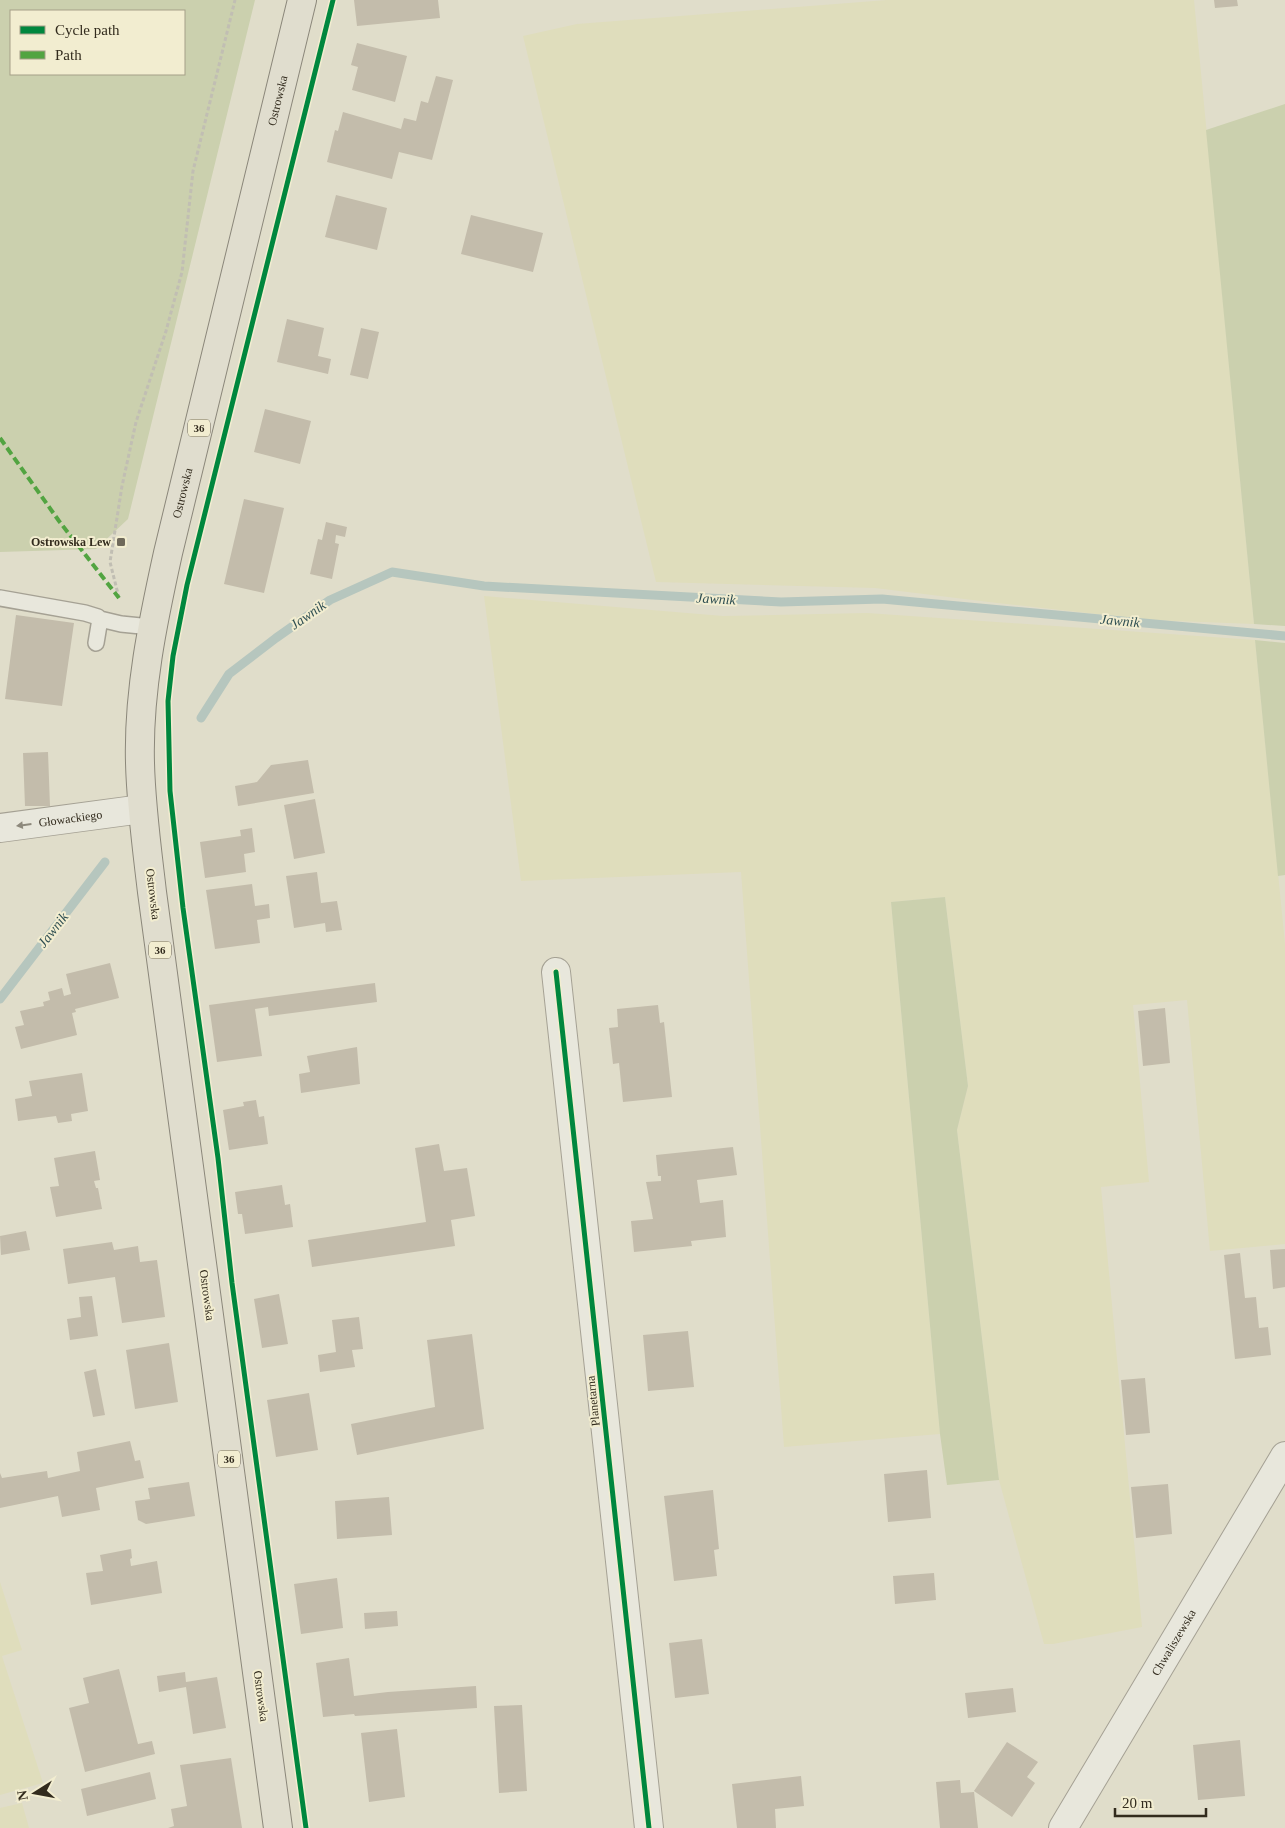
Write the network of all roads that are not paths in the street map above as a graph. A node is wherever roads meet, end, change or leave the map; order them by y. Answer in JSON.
{"nodes":[{"id":1,"x":302,"y":0,"type":"edge"},
{"id":2,"x":0,"y":598,"type":"edge"},
{"id":3,"x":100,"y":619,"type":"junction"},
{"id":4,"x":152,"y":627,"type":"junction"},
{"id":5,"x":96,"y":643,"type":"dead end"},
{"id":6,"x":142,"y":810,"type":"junction"},
{"id":7,"x":0,"y":828,"type":"edge"},
{"id":8,"x":556,"y":972,"type":"dead end"},
{"id":9,"x":1285,"y":1456,"type":"edge"},
{"id":10,"x":278,"y":1828,"type":"edge"},
{"id":11,"x":650,"y":1828,"type":"edge"},
{"id":12,"x":1063,"y":1828,"type":"edge"}],
"edges":[{"from":1,"to":4,"type":"main road","name":"Ostrowska","number":"36"},
{"from":2,"to":3,"type":"lane"},
{"from":3,"to":4,"type":"lane"},
{"from":3,"to":5,"type":"lane"},
{"from":4,"to":6,"type":"main road","name":"Ostrowska","number":"36"},
{"from":6,"to":7,"type":"street","name":"Głowackiego","one_way":true},
{"from":6,"to":10,"type":"main road","name":"Ostrowska","number":"36"},
{"from":8,"to":11,"type":"street","name":"Planetarna"},
{"from":9,"to":12,"type":"street","name":"Chwaliszewska"}]}
